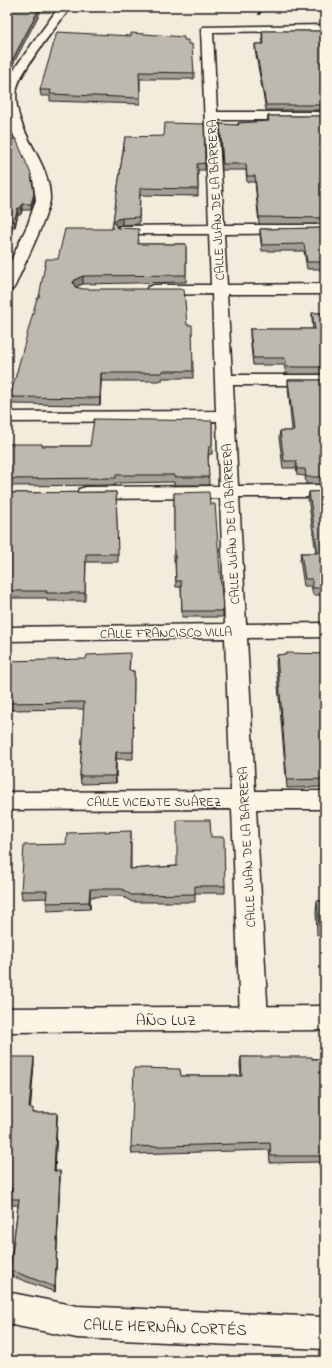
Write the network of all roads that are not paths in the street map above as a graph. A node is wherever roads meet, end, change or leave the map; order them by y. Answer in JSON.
{"nodes":[{"id":1,"x":65,"y":7,"type":"edge"},
{"id":2,"x":325,"y":28,"type":"edge"},
{"id":3,"x":211,"y":116,"type":"junction"},
{"id":4,"x":325,"y":116,"type":"edge"},
{"id":5,"x":325,"y":229,"type":"edge"},
{"id":6,"x":122,"y":230,"type":"edge"},
{"id":7,"x":216,"y":230,"type":"junction"},
{"id":8,"x":7,"y":286,"type":"edge"},
{"id":9,"x":219,"y":289,"type":"junction"},
{"id":10,"x":325,"y":289,"type":"edge"},
{"id":11,"x":136,"y":290,"type":"edge"},
{"id":12,"x":224,"y":380,"type":"junction"},
{"id":13,"x":325,"y":380,"type":"edge"},
{"id":14,"x":225,"y":416,"type":"junction"},
{"id":15,"x":7,"y":417,"type":"edge"},
{"id":16,"x":325,"y":491,"type":"edge"},
{"id":17,"x":229,"y":492,"type":"junction"},
{"id":18,"x":70,"y":493,"type":"edge"},
{"id":19,"x":325,"y":630,"type":"edge"},
{"id":20,"x":235,"y":632,"type":"junction"},
{"id":21,"x":7,"y":634,"type":"edge"},
{"id":22,"x":244,"y":800,"type":"junction"},
{"id":23,"x":325,"y":800,"type":"edge"},
{"id":24,"x":7,"y":801,"type":"edge"},
{"id":25,"x":254,"y":1018,"type":"junction"},
{"id":26,"x":325,"y":1018,"type":"edge"},
{"id":27,"x":7,"y":1020,"type":"edge"},
{"id":28,"x":7,"y":1308,"type":"edge"},
{"id":29,"x":325,"y":1333,"type":"edge"}],
"edges":[{"from":1,"to":8,"type":"street"},
{"from":2,"to":3,"type":"street","name":"CALLE JUAN DE LA BARRERA"},
{"from":3,"to":4,"type":"street"},
{"from":3,"to":7,"type":"street","name":"CALLE JUAN DE LA BARRERA"},
{"from":5,"to":7,"type":"street"},
{"from":6,"to":7,"type":"street"},
{"from":7,"to":9,"type":"street","name":"CALLE JUAN DE LA BARRERA"},
{"from":9,"to":10,"type":"street"},
{"from":9,"to":11,"type":"street"},
{"from":9,"to":12,"type":"street","name":"CALLE JUAN DE LA BARRERA"},
{"from":12,"to":13,"type":"street"},
{"from":12,"to":14,"type":"street","name":"CALLE JUAN DE LA BARRERA"},
{"from":14,"to":15,"type":"street"},
{"from":14,"to":17,"type":"street","name":"CALLE JUAN DE LA BARRERA"},
{"from":16,"to":17,"type":"street"},
{"from":17,"to":18,"type":"street"},
{"from":17,"to":20,"type":"street","name":"CALLE JUAN DE LA BARRERA"},
{"from":19,"to":20,"type":"street","name":"CALLE FRANCISCO VILLA"},
{"from":20,"to":21,"type":"street","name":"CALLE FRANCISCO VILLA"},
{"from":20,"to":22,"type":"street","name":"CALLE JUAN DE LA BARRERA"},
{"from":22,"to":23,"type":"street","name":"CALLE VICENTE SUÁREZ"},
{"from":22,"to":24,"type":"street","name":"CALLE VICENTE SUÁREZ"},
{"from":22,"to":25,"type":"street","name":"CALLE JUAN DE LA BARRERA"},
{"from":25,"to":26,"type":"street","name":"AÑO LUZ"},
{"from":25,"to":27,"type":"street","name":"AÑO LUZ"},
{"from":28,"to":29,"type":"street","name":"CALLE HERNÁN CORTÉS"}]}
